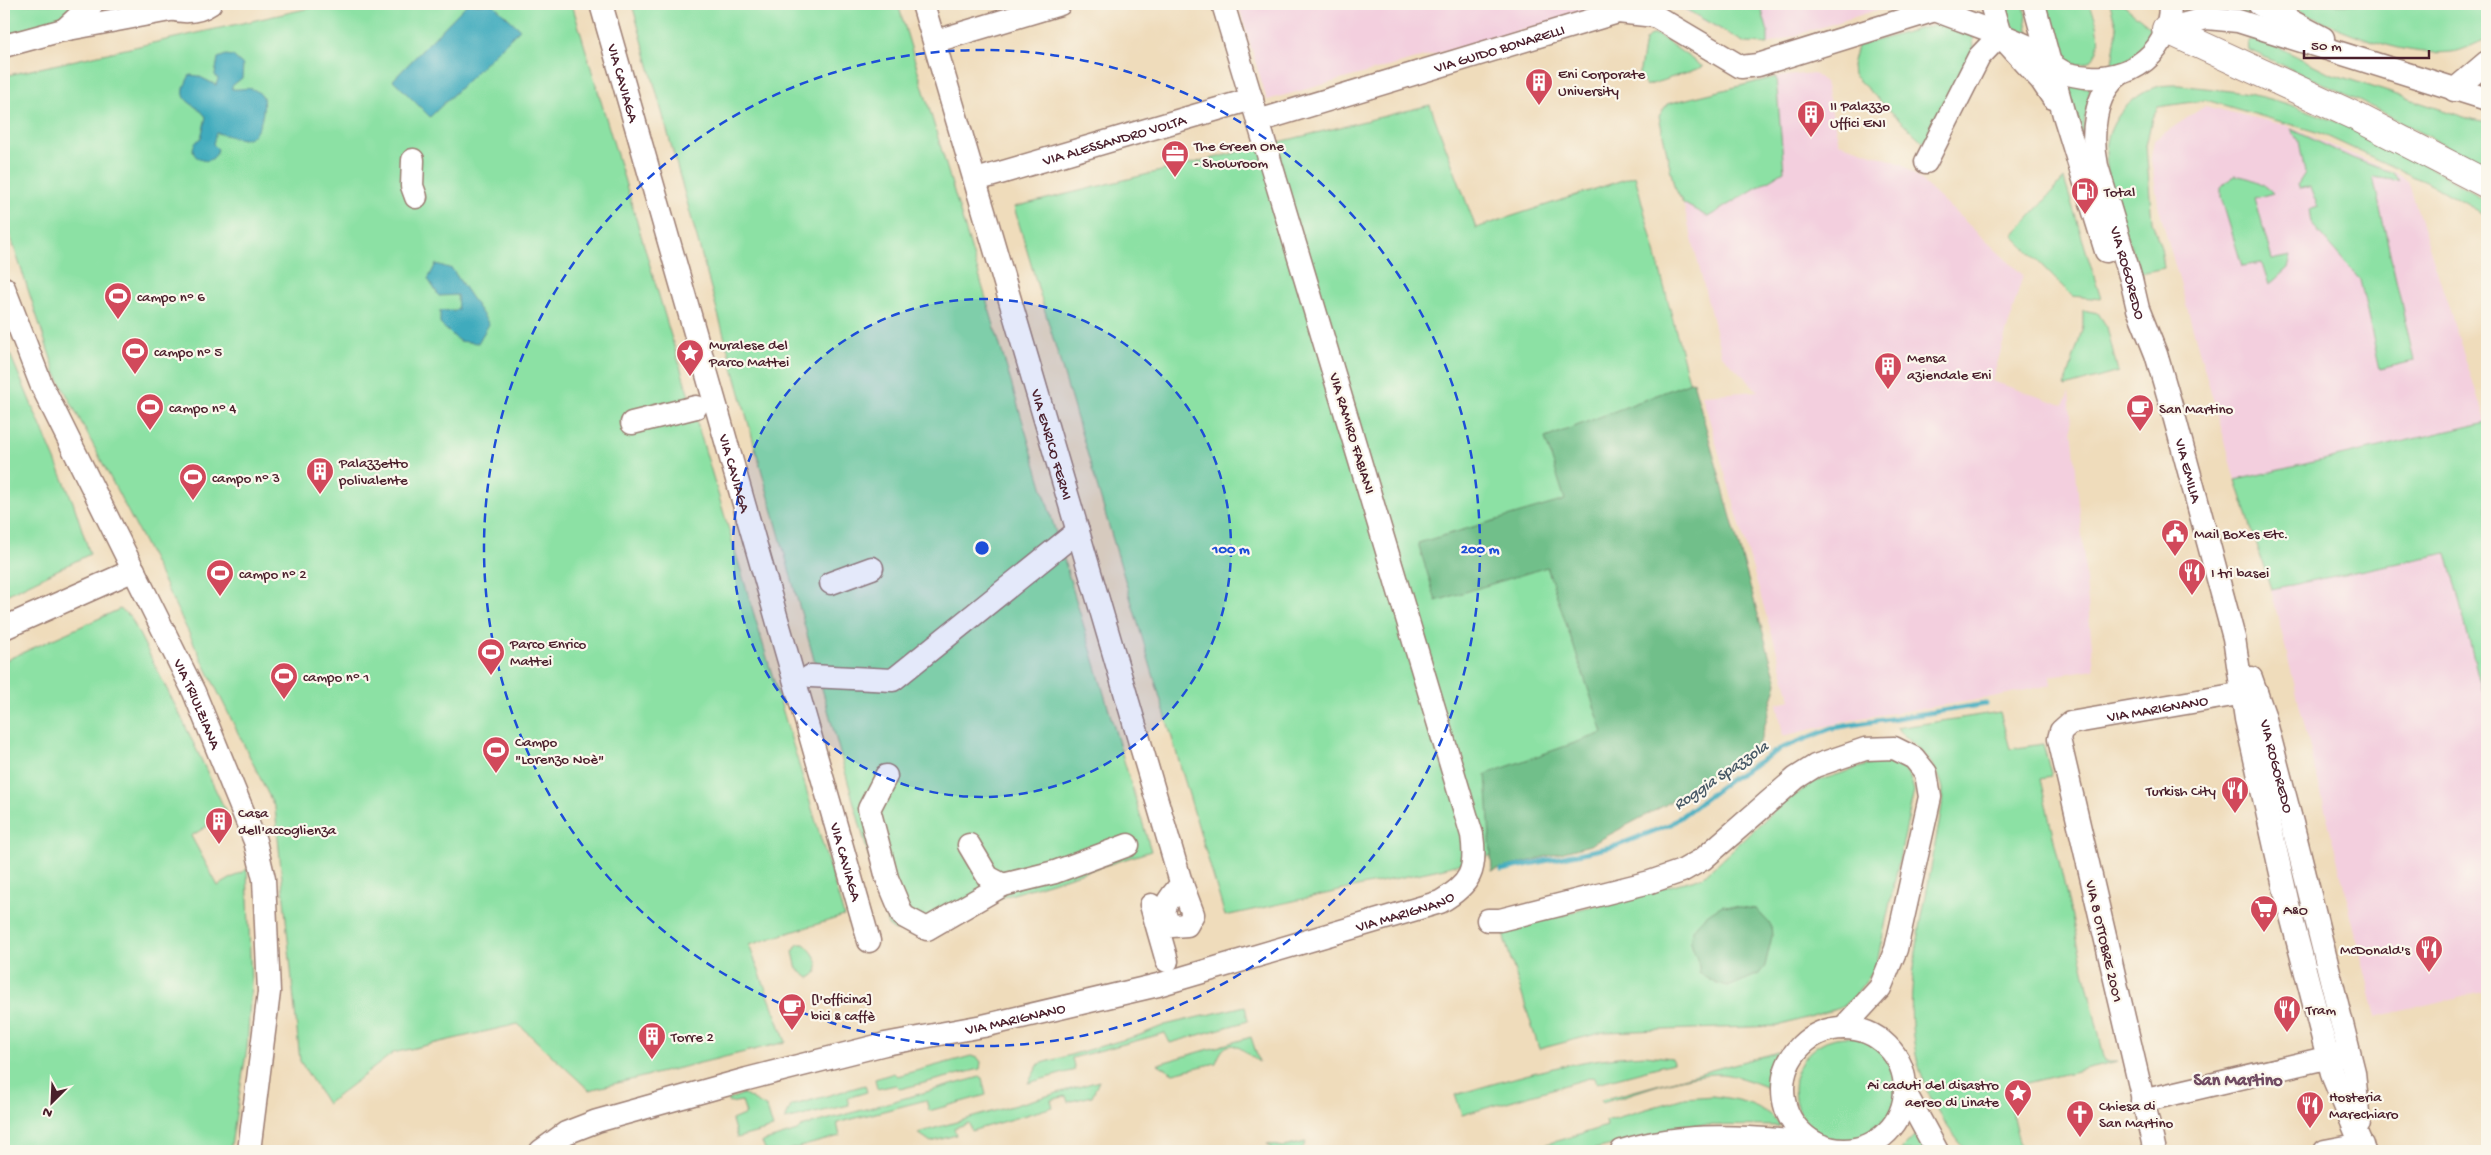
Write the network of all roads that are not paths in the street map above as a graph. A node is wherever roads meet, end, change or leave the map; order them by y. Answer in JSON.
{"nodes":[{"id":1,"x":92,"y":4,"type":"edge"},
{"id":2,"x":210,"y":4,"type":"edge"},
{"id":3,"x":601,"y":4,"type":"edge"},
{"id":4,"x":923,"y":4,"type":"edge"},
{"id":5,"x":1060,"y":4,"type":"edge"},
{"id":6,"x":1223,"y":4,"type":"edge"},
{"id":7,"x":1992,"y":4,"type":"edge"},
{"id":8,"x":2034,"y":4,"type":"edge"},
{"id":9,"x":2259,"y":4,"type":"edge"},
{"id":10,"x":163,"y":7,"type":"edge"},
{"id":11,"x":1941,"y":7,"type":"edge"},
{"id":12,"x":2168,"y":17,"type":"edge"},
{"id":13,"x":64,"y":30,"type":"junction"},
{"id":14,"x":2000,"y":35,"type":"junction"},
{"id":15,"x":936,"y":41,"type":"junction"},
{"id":16,"x":4,"y":46,"type":"edge"},
{"id":17,"x":2049,"y":62,"type":"junction"},
{"id":18,"x":2487,"y":62,"type":"edge"},
{"id":19,"x":2387,"y":70,"type":"junction"},
{"id":20,"x":2120,"y":74,"type":"junction"},
{"id":21,"x":2454,"y":90,"type":"junction"},
{"id":22,"x":2487,"y":99,"type":"edge"},
{"id":23,"x":1255,"y":110,"type":"junction"},
{"id":24,"x":2064,"y":116,"type":"junction"},
{"id":25,"x":413,"y":160,"type":"dead end"},
{"id":26,"x":1926,"y":162,"type":"dead end"},
{"id":27,"x":976,"y":180,"type":"junction"},
{"id":28,"x":2487,"y":184,"type":"edge"},
{"id":29,"x":416,"y":197,"type":"dead end"},
{"id":30,"x":4,"y":288,"type":"edge"},
{"id":31,"x":2138,"y":309,"type":"junction"},
{"id":32,"x":696,"y":407,"type":"dead end"},
{"id":33,"x":632,"y":423,"type":"dead end"},
{"id":34,"x":1078,"y":531,"type":"junction"},
{"id":35,"x":872,"y":568,"type":"dead end"},
{"id":36,"x":134,"y":570,"type":"junction"},
{"id":37,"x":831,"y":583,"type":"dead end"},
{"id":38,"x":4,"y":628,"type":"edge"},
{"id":39,"x":811,"y":676,"type":"dead end"},
{"id":40,"x":2249,"y":692,"type":"junction"},
{"id":41,"x":2061,"y":731,"type":"joint"},
{"id":42,"x":886,"y":776,"type":"dead end"},
{"id":43,"x":969,"y":845,"type":"dead end"},
{"id":44,"x":1128,"y":845,"type":"dead end"},
{"id":45,"x":1474,"y":864,"type":"joint"},
{"id":46,"x":1004,"y":885,"type":"junction"},
{"id":47,"x":2312,"y":898,"type":"junction"},
{"id":48,"x":2288,"y":904,"type":"junction"},
{"id":49,"x":1488,"y":920,"type":"dead end"},
{"id":50,"x":869,"y":940,"type":"dead end"},
{"id":51,"x":1167,"y":961,"type":"dead end"},
{"id":52,"x":1843,"y":1028,"type":"junction"},
{"id":53,"x":2339,"y":1055,"type":"junction"},
{"id":54,"x":1906,"y":1094,"type":"junction"},
{"id":55,"x":2142,"y":1101,"type":"junction"},
{"id":56,"x":1815,"y":1143,"type":"junction"},
{"id":57,"x":2362,"y":1144,"type":"edge"},
{"id":58,"x":250,"y":1150,"type":"edge"},
{"id":59,"x":542,"y":1151,"type":"edge"},
{"id":60,"x":1622,"y":1151,"type":"edge"},
{"id":61,"x":1839,"y":1151,"type":"edge"},
{"id":62,"x":1938,"y":1151,"type":"edge"},
{"id":63,"x":2155,"y":1151,"type":"edge"},
{"id":64,"x":2325,"y":1151,"type":"edge"}],
"edges":[{"from":1,"to":13,"type":"street"},
{"from":2,"to":10,"type":"street"},
{"from":3,"to":50,"type":"street","name":"VIA CAVIAGA"},
{"from":4,"to":15,"type":"street","name":"VIA ENRICO FERMI"},
{"from":5,"to":15,"type":"street"},
{"from":6,"to":23,"type":"street","name":"VIA RAMIRO FABIANI"},
{"from":7,"to":14,"type":"street"},
{"from":8,"to":17,"type":"street","name":"VIA ROGOREDO"},
{"from":9,"to":19,"type":"street"},
{"from":10,"to":13,"type":"street"},
{"from":11,"to":14,"type":"street","name":"VIA GUIDO BONARELLI"},
{"from":11,"to":23,"type":"street","name":"VIA GUIDO BONARELLI"},
{"from":12,"to":19,"type":"street"},
{"from":12,"to":20,"type":"street"},
{"from":12,"to":28,"type":"highway"},
{"from":13,"to":16,"type":"street"},
{"from":14,"to":17,"type":"street"},
{"from":14,"to":24,"type":"street","name":"VIA GUIDO BONARELLI"},
{"from":14,"to":26,"type":"street"},
{"from":15,"to":27,"type":"street","name":"VIA ENRICO FERMI"},
{"from":17,"to":20,"type":"street"},
{"from":17,"to":24,"type":"street","name":"VIA ROGOREDO"},
{"from":18,"to":21,"type":"street"},
{"from":19,"to":21,"type":"street"},
{"from":20,"to":31,"type":"street","name":"VIA ROGOREDO"},
{"from":21,"to":22,"type":"street"},
{"from":23,"to":27,"type":"street","name":"VIA ALESSANDRO VOLTA"},
{"from":23,"to":45,"type":"street","name":"VIA RAMIRO FABIANI"},
{"from":24,"to":31,"type":"street","name":"VIA ROGOREDO"},
{"from":25,"to":29,"type":"street"},
{"from":27,"to":34,"type":"street","name":"VIA ENRICO FERMI"},
{"from":30,"to":36,"type":"street","name":"VIA TRIULZIANA"},
{"from":31,"to":40,"type":"street","name":"VIA EMILIA"},
{"from":32,"to":33,"type":"street"},
{"from":34,"to":39,"type":"street"},
{"from":34,"to":51,"type":"street","name":"VIA ENRICO FERMI"},
{"from":35,"to":37,"type":"street"},
{"from":36,"to":38,"type":"street"},
{"from":36,"to":58,"type":"street","name":"VIA TRIULZIANA"},
{"from":40,"to":41,"type":"street","name":"VIA MARIGNANO"},
{"from":40,"to":47,"type":"street","name":"VIA ROGOREDO"},
{"from":40,"to":48,"type":"street","name":"VIA ROGOREDO"},
{"from":41,"to":55,"type":"street","name":"VIA 8 OTTOBRE 2001"},
{"from":42,"to":46,"type":"street"},
{"from":43,"to":46,"type":"street"},
{"from":44,"to":46,"type":"street"},
{"from":45,"to":59,"type":"street","name":"VIA MARIGNANO"},
{"from":47,"to":48,"type":"street"},
{"from":47,"to":53,"type":"street","name":"VIA ROGOREDO"},
{"from":48,"to":53,"type":"street","name":"VIA ROGOREDO"},
{"from":49,"to":52,"type":"street"},
{"from":52,"to":54,"type":"street"},
{"from":52,"to":56,"type":"street"},
{"from":53,"to":55,"type":"street"},
{"from":53,"to":57,"type":"street","name":"VIA ROGOREDO"},
{"from":54,"to":61,"type":"street"},
{"from":54,"to":62,"type":"street"},
{"from":55,"to":63,"type":"street","name":"VIA 8 OTTOBRE 2001"},
{"from":56,"to":60,"type":"street"},
{"from":56,"to":61,"type":"street"},
{"from":57,"to":64,"type":"street"}]}
